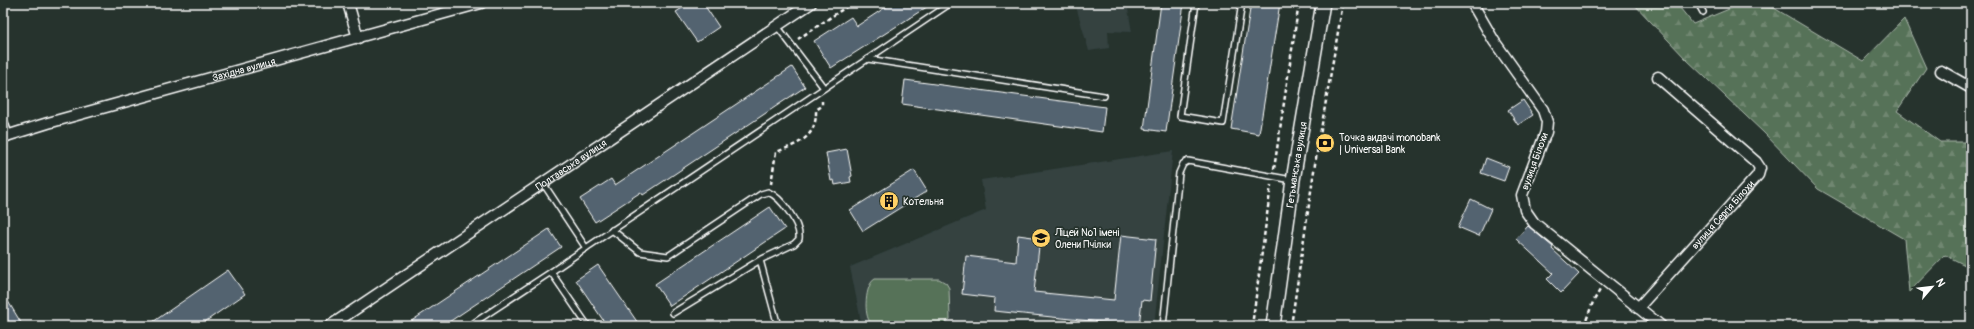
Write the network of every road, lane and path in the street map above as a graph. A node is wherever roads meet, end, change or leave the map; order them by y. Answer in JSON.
{"nodes":[{"id":1,"x":348,"y":3,"type":"edge"},
{"id":2,"x":481,"y":3,"type":"edge"},
{"id":3,"x":811,"y":3,"type":"edge"},
{"id":4,"x":852,"y":3,"type":"edge"},
{"id":5,"x":951,"y":3,"type":"edge"},
{"id":6,"x":1196,"y":3,"type":"edge"},
{"id":7,"x":1242,"y":3,"type":"edge"},
{"id":8,"x":1299,"y":3,"type":"edge"},
{"id":9,"x":1322,"y":3,"type":"edge"},
{"id":10,"x":1343,"y":3,"type":"edge"},
{"id":11,"x":1472,"y":3,"type":"edge"},
{"id":12,"x":1698,"y":3,"type":"edge"},
{"id":13,"x":1703,"y":12,"type":"dead end"},
{"id":14,"x":777,"y":26,"type":"junction"},
{"id":15,"x":358,"y":38,"type":"junction"},
{"id":16,"x":791,"y":44,"type":"junction"},
{"id":17,"x":868,"y":59,"type":"junction"},
{"id":18,"x":1942,"y":71,"type":"dead end"},
{"id":19,"x":1658,"y":77,"type":"dead end"},
{"id":20,"x":824,"y":88,"type":"junction"},
{"id":21,"x":1971,"y":88,"type":"edge"},
{"id":22,"x":1104,"y":96,"type":"dead end"},
{"id":23,"x":3,"y":124,"type":"edge"},
{"id":24,"x":5,"y":137,"type":"edge"},
{"id":25,"x":1273,"y":176,"type":"junction"},
{"id":26,"x":1293,"y":180,"type":"junction"},
{"id":27,"x":542,"y":183,"type":"junction"},
{"id":28,"x":768,"y":192,"type":"junction"},
{"id":29,"x":612,"y":230,"type":"junction"},
{"id":30,"x":586,"y":248,"type":"junction"},
{"id":31,"x":760,"y":260,"type":"junction"},
{"id":32,"x":551,"y":272,"type":"junction"},
{"id":33,"x":1605,"y":281,"type":"junction"},
{"id":34,"x":1638,"y":308,"type":"junction"},
{"id":35,"x":673,"y":313,"type":"dead end"},
{"id":36,"x":330,"y":326,"type":"edge"},
{"id":37,"x":469,"y":326,"type":"edge"},
{"id":38,"x":588,"y":326,"type":"edge"},
{"id":39,"x":778,"y":326,"type":"edge"},
{"id":40,"x":1163,"y":326,"type":"edge"},
{"id":41,"x":1252,"y":326,"type":"edge"},
{"id":42,"x":1273,"y":326,"type":"edge"},
{"id":43,"x":1291,"y":326,"type":"edge"},
{"id":44,"x":1584,"y":326,"type":"edge"},
{"id":45,"x":1661,"y":326,"type":"edge"}],
"edges":[{"from":1,"to":15,"type":"street"},
{"from":2,"to":15,"type":"street","name":"Західна вулиця"},
{"from":3,"to":14,"type":"street","name":"Полтавська вулиця"},
{"from":4,"to":16,"type":"path"},
{"from":5,"to":17,"type":"lane"},
{"from":6,"to":7,"type":"lane"},
{"from":8,"to":25,"type":"path"},
{"from":9,"to":26,"type":"street","name":"Гетьманська вулиця"},
{"from":10,"to":43,"type":"path"},
{"from":11,"to":33,"type":"street","name":"вулиця Білохи"},
{"from":12,"to":13,"type":"lane"},
{"from":14,"to":16,"type":"lane"},
{"from":14,"to":27,"type":"street","name":"Полтавська вулиця"},
{"from":15,"to":24,"type":"street","name":"Західна вулиця"},
{"from":16,"to":20,"type":"lane"},
{"from":17,"to":20,"type":"lane"},
{"from":17,"to":22,"type":"lane"},
{"from":18,"to":21,"type":"street"},
{"from":19,"to":34,"type":"street","name":"вулиця Сергія Білохи"},
{"from":20,"to":28,"type":"path"},
{"from":20,"to":29,"type":"lane"},
{"from":23,"to":24,"type":"street","name":"Західна вулиця"},
{"from":25,"to":26,"type":"lane"},
{"from":25,"to":40,"type":"lane"},
{"from":25,"to":41,"type":"path"},
{"from":26,"to":42,"type":"street","name":"Гетьманська вулиця"},
{"from":27,"to":30,"type":"lane"},
{"from":27,"to":36,"type":"street","name":"Полтавська вулиця"},
{"from":28,"to":29,"type":"lane"},
{"from":28,"to":31,"type":"lane"},
{"from":29,"to":30,"type":"lane"},
{"from":30,"to":32,"type":"lane"},
{"from":31,"to":35,"type":"lane"},
{"from":31,"to":39,"type":"lane"},
{"from":32,"to":37,"type":"lane"},
{"from":32,"to":38,"type":"lane"},
{"from":33,"to":34,"type":"street","name":"вулиця Білохи"},
{"from":33,"to":44,"type":"path"},
{"from":34,"to":45,"type":"street","name":"вулиця Білохи"}]}
